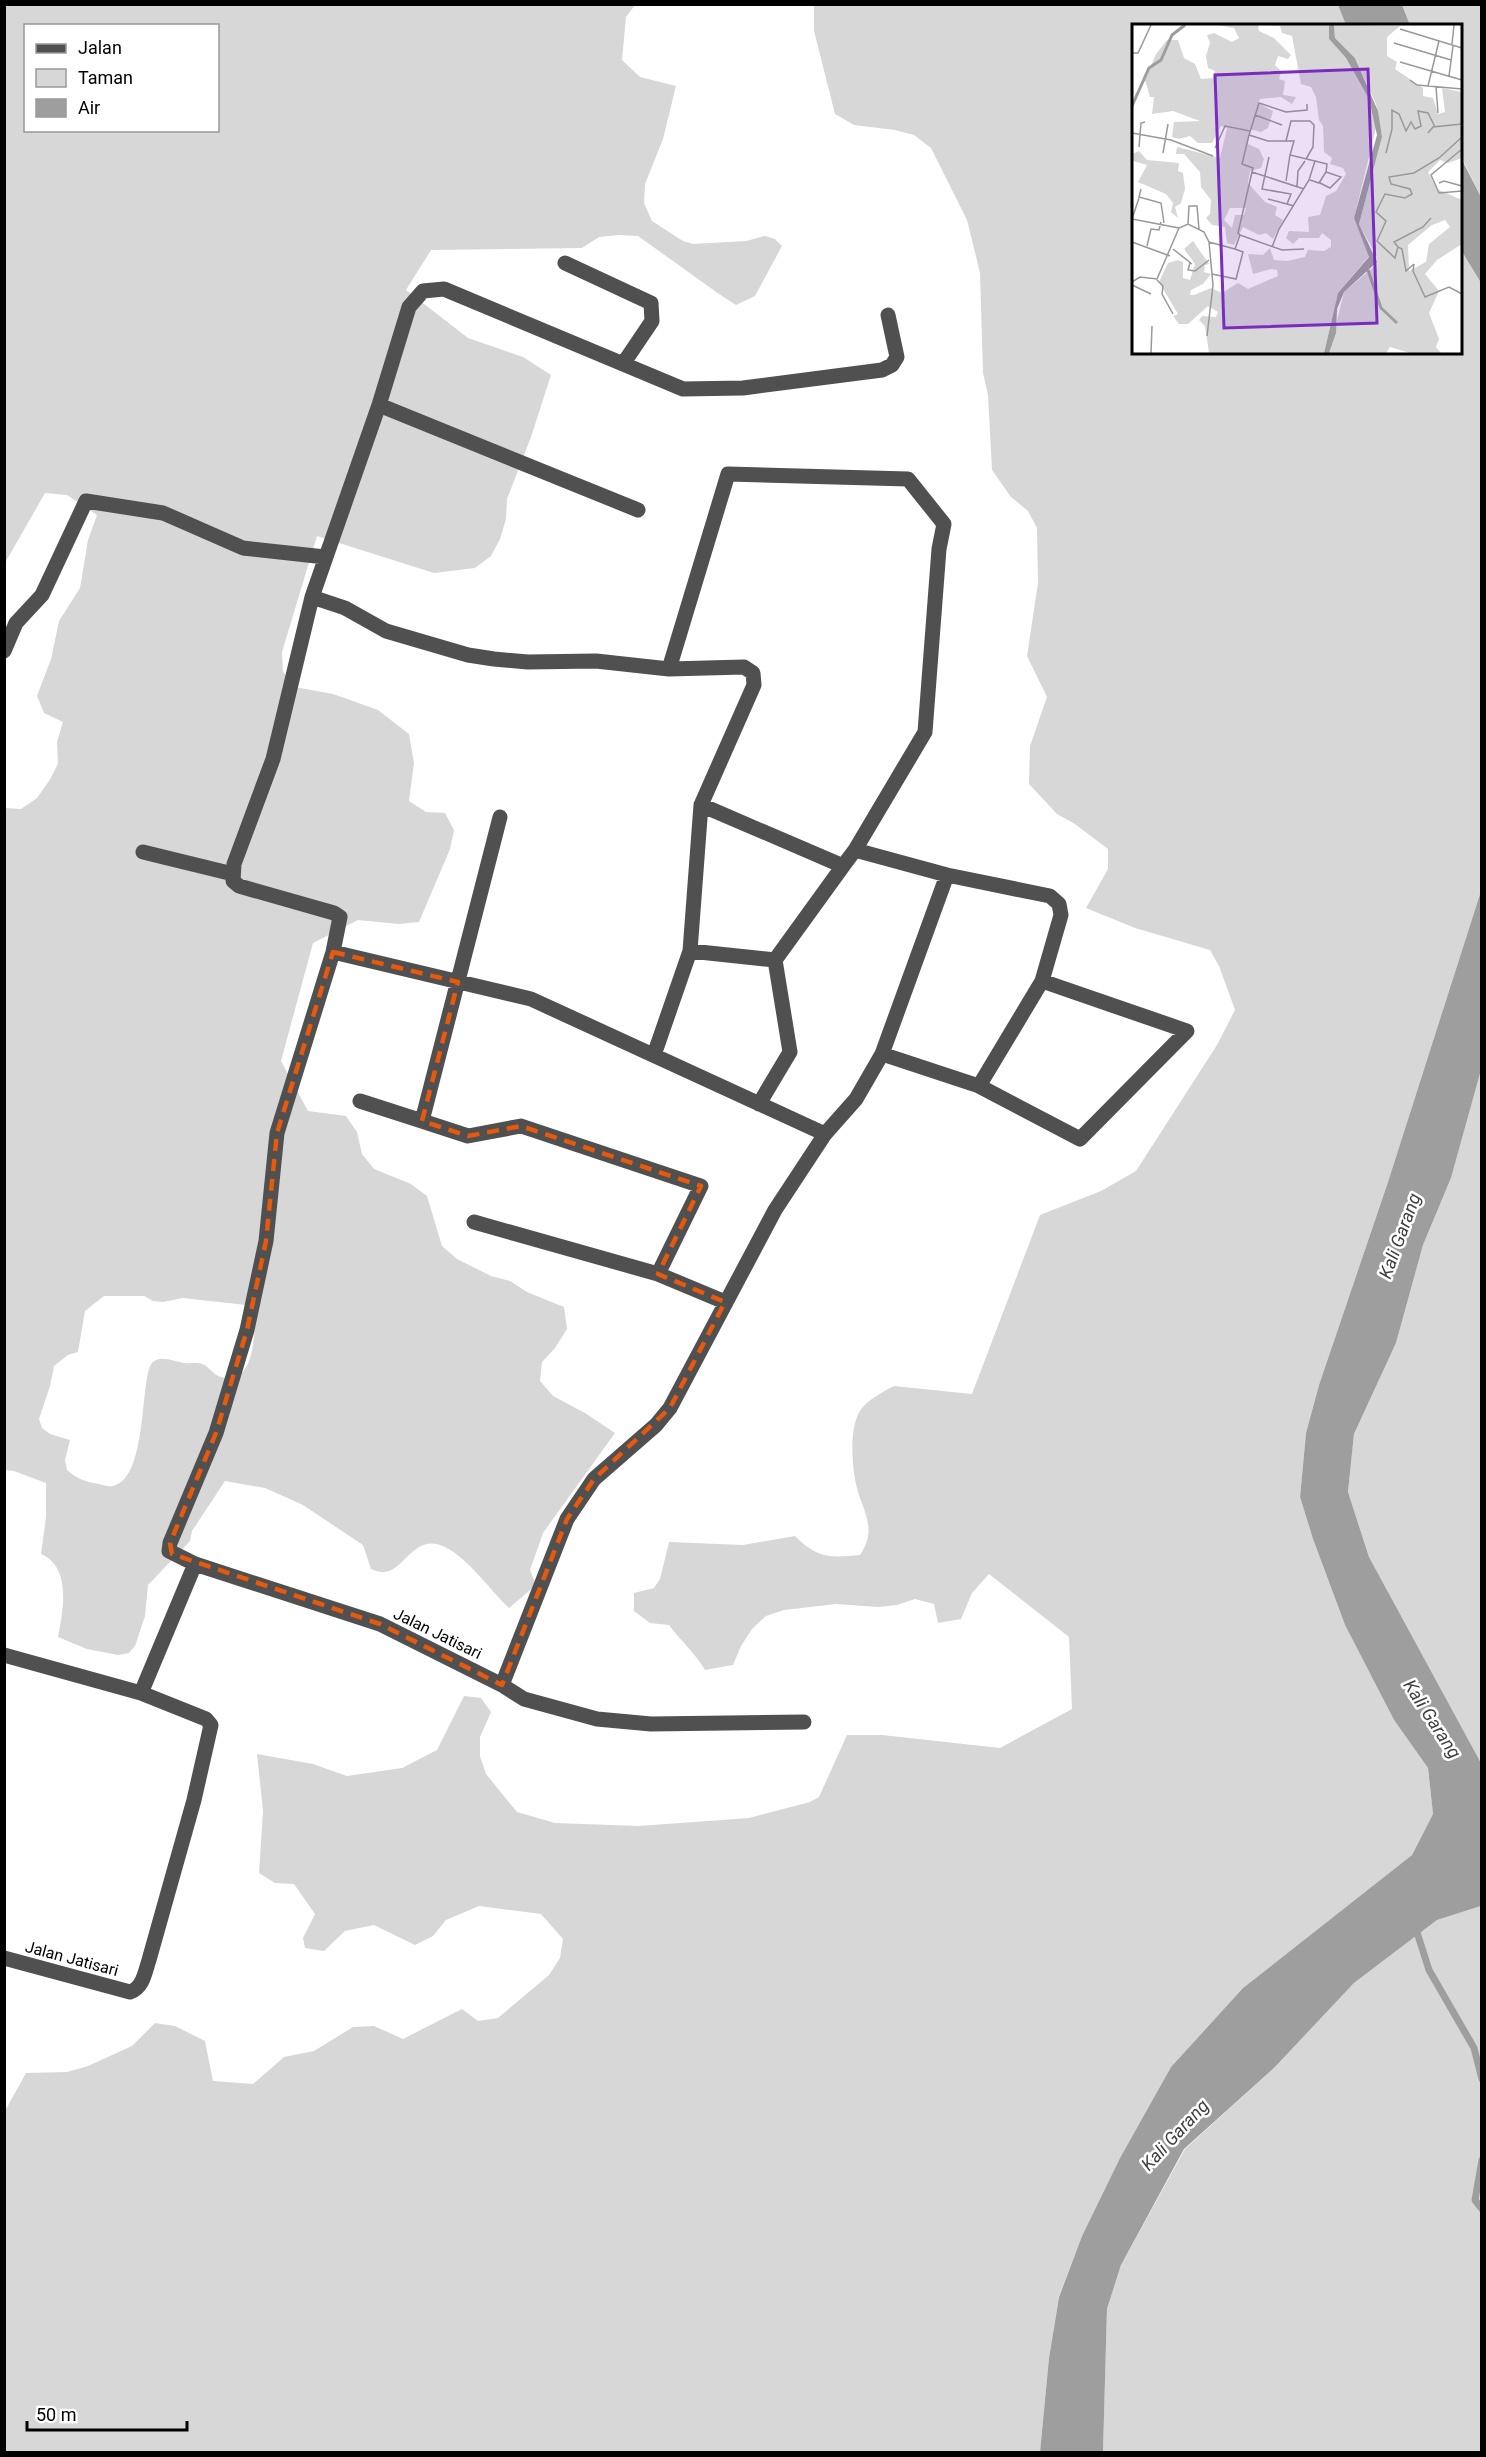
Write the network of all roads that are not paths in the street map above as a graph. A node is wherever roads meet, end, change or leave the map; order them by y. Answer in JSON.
{"nodes":[{"id":1,"x":565,"y":263,"type":"dead end"},
{"id":2,"x":888,"y":315,"type":"dead end"},
{"id":3,"x":624,"y":364,"type":"junction"},
{"id":4,"x":379,"y":405,"type":"junction"},
{"id":5,"x":638,"y":510,"type":"dead end"},
{"id":6,"x":325,"y":557,"type":"junction"},
{"id":7,"x":312,"y":597,"type":"junction"},
{"id":8,"x":4,"y":651,"type":"edge"},
{"id":9,"x":669,"y":669,"type":"junction"},
{"id":10,"x":701,"y":805,"type":"junction"},
{"id":11,"x":500,"y":817,"type":"dead end"},
{"id":12,"x":855,"y":850,"type":"junction"},
{"id":13,"x":143,"y":852,"type":"dead end"},
{"id":14,"x":843,"y":866,"type":"junction"},
{"id":15,"x":233,"y":874,"type":"junction"},
{"id":16,"x":947,"y":875,"type":"junction"},
{"id":17,"x":690,"y":951,"type":"junction"},
{"id":18,"x":333,"y":952,"type":"junction"},
{"id":19,"x":775,"y":960,"type":"junction"},
{"id":20,"x":1042,"y":981,"type":"junction"},
{"id":21,"x":458,"y":982,"type":"junction"},
{"id":22,"x":882,"y":1054,"type":"junction"},
{"id":23,"x":654,"y":1055,"type":"junction"},
{"id":24,"x":979,"y":1086,"type":"junction"},
{"id":25,"x":360,"y":1101,"type":"dead end"},
{"id":26,"x":759,"y":1104,"type":"junction"},
{"id":27,"x":422,"y":1121,"type":"junction"},
{"id":28,"x":825,"y":1134,"type":"junction"},
{"id":29,"x":474,"y":1222,"type":"dead end"},
{"id":30,"x":658,"y":1274,"type":"junction"},
{"id":31,"x":725,"y":1302,"type":"junction"},
{"id":32,"x":195,"y":1564,"type":"junction"},
{"id":33,"x":4,"y":1655,"type":"edge"},
{"id":34,"x":502,"y":1685,"type":"junction"},
{"id":35,"x":141,"y":1693,"type":"junction"},
{"id":36,"x":804,"y":1722,"type":"dead end"},
{"id":37,"x":4,"y":1958,"type":"edge"}],
"edges":[{"from":1,"to":3,"type":"street"},
{"from":2,"to":3,"type":"street"},
{"from":3,"to":4,"type":"street"},
{"from":4,"to":5,"type":"street"},
{"from":4,"to":6,"type":"street"},
{"from":6,"to":7,"type":"street"},
{"from":6,"to":8,"type":"street"},
{"from":7,"to":9,"type":"street"},
{"from":7,"to":15,"type":"street"},
{"from":9,"to":10,"type":"street"},
{"from":9,"to":12,"type":"street"},
{"from":10,"to":14,"type":"street"},
{"from":10,"to":17,"type":"street"},
{"from":11,"to":21,"type":"street"},
{"from":12,"to":14,"type":"street"},
{"from":12,"to":16,"type":"street"},
{"from":13,"to":15,"type":"street"},
{"from":14,"to":19,"type":"street"},
{"from":15,"to":18,"type":"street"},
{"from":16,"to":20,"type":"street"},
{"from":16,"to":22,"type":"street"},
{"from":17,"to":19,"type":"street"},
{"from":17,"to":23,"type":"street"},
{"from":18,"to":21,"type":"street"},
{"from":18,"to":32,"type":"street","name":"Jalan Jatisari"},
{"from":19,"to":26,"type":"street"},
{"from":20,"to":24,"type":"street"},
{"from":20,"to":24,"type":"street"},
{"from":21,"to":23,"type":"street"},
{"from":21,"to":27,"type":"street"},
{"from":22,"to":24,"type":"street"},
{"from":22,"to":28,"type":"street"},
{"from":23,"to":26,"type":"street"},
{"from":25,"to":27,"type":"street"},
{"from":26,"to":28,"type":"street"},
{"from":27,"to":30,"type":"street"},
{"from":28,"to":31,"type":"street"},
{"from":29,"to":30,"type":"street"},
{"from":30,"to":31,"type":"street"},
{"from":31,"to":34,"type":"street"},
{"from":32,"to":34,"type":"street","name":"Jalan Jatisari"},
{"from":32,"to":35,"type":"street"},
{"from":33,"to":35,"type":"street","name":"Jalan Jatisari"},
{"from":34,"to":36,"type":"street","name":"Jalan Jatisari"},
{"from":35,"to":37,"type":"street","name":"Jalan Jatisari"}]}
